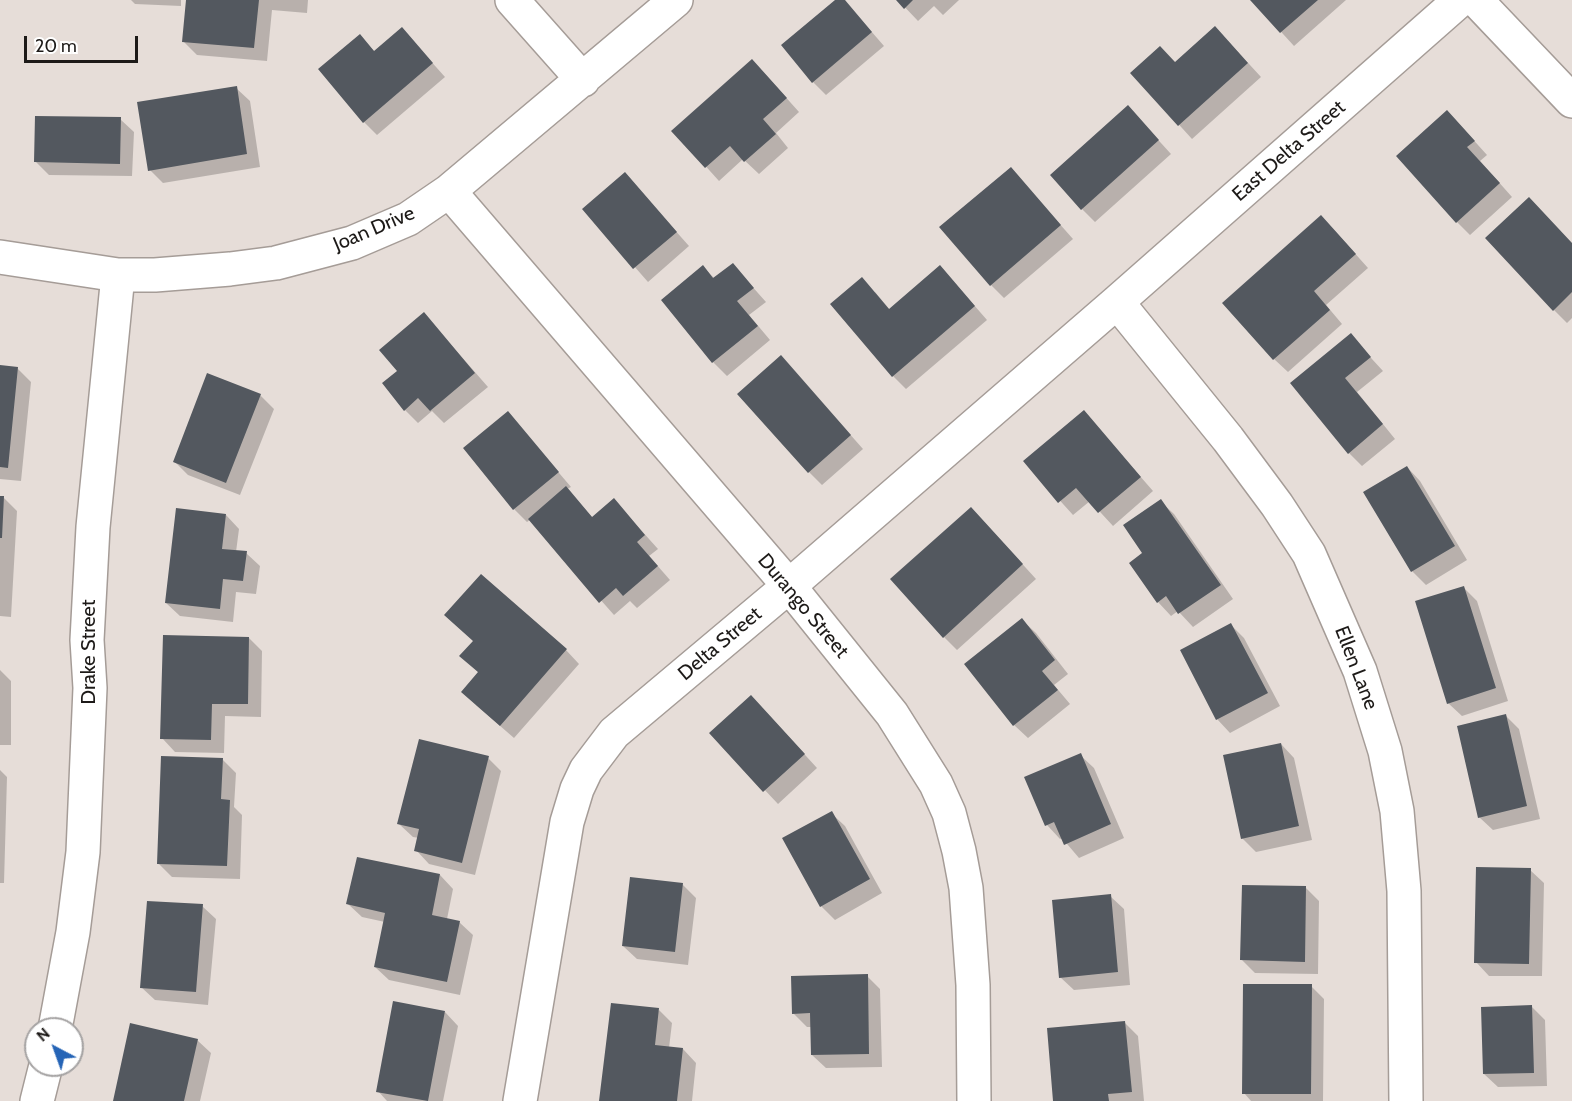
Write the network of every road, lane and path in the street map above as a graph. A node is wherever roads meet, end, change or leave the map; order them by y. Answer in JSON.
{"nodes":[{"id":1,"x":512,"y":0,"type":"edge"},
{"id":2,"x":676,"y":0,"type":"edge"},
{"id":3,"x":1460,"y":0,"type":"edge"},
{"id":4,"x":1476,"y":0,"type":"edge"},
{"id":5,"x":583,"y":80,"type":"junction"},
{"id":6,"x":1572,"y":101,"type":"edge"},
{"id":7,"x":449,"y":191,"type":"junction"},
{"id":8,"x":0,"y":257,"type":"edge"},
{"id":9,"x":118,"y":275,"type":"junction"},
{"id":10,"x":1117,"y":302,"type":"junction"},
{"id":11,"x":789,"y":586,"type":"junction"},
{"id":12,"x":57,"y":1017,"type":"edge"},
{"id":13,"x":43,"y":1077,"type":"edge"},
{"id":14,"x":37,"y":1101,"type":"edge"},
{"id":15,"x":520,"y":1101,"type":"edge"},
{"id":16,"x":974,"y":1101,"type":"edge"},
{"id":17,"x":1406,"y":1101,"type":"edge"}],
"edges":[{"from":1,"to":5,"type":"street"},
{"from":2,"to":5,"type":"street","name":"Joan Drive"},
{"from":3,"to":10,"type":"street","name":"East Delta Street"},
{"from":4,"to":6,"type":"street"},
{"from":5,"to":7,"type":"street","name":"Joan Drive"},
{"from":7,"to":9,"type":"street","name":"Joan Drive"},
{"from":7,"to":11,"type":"street","name":"Durango Street"},
{"from":8,"to":9,"type":"street","name":"Joan Drive"},
{"from":9,"to":12,"type":"street","name":"Drake Street"},
{"from":10,"to":11,"type":"street","name":"Delta Street"},
{"from":10,"to":17,"type":"street","name":"Ellen Lane"},
{"from":11,"to":15,"type":"street","name":"Delta Street"},
{"from":11,"to":16,"type":"street","name":"Durango Street"},
{"from":13,"to":14,"type":"street"}]}
